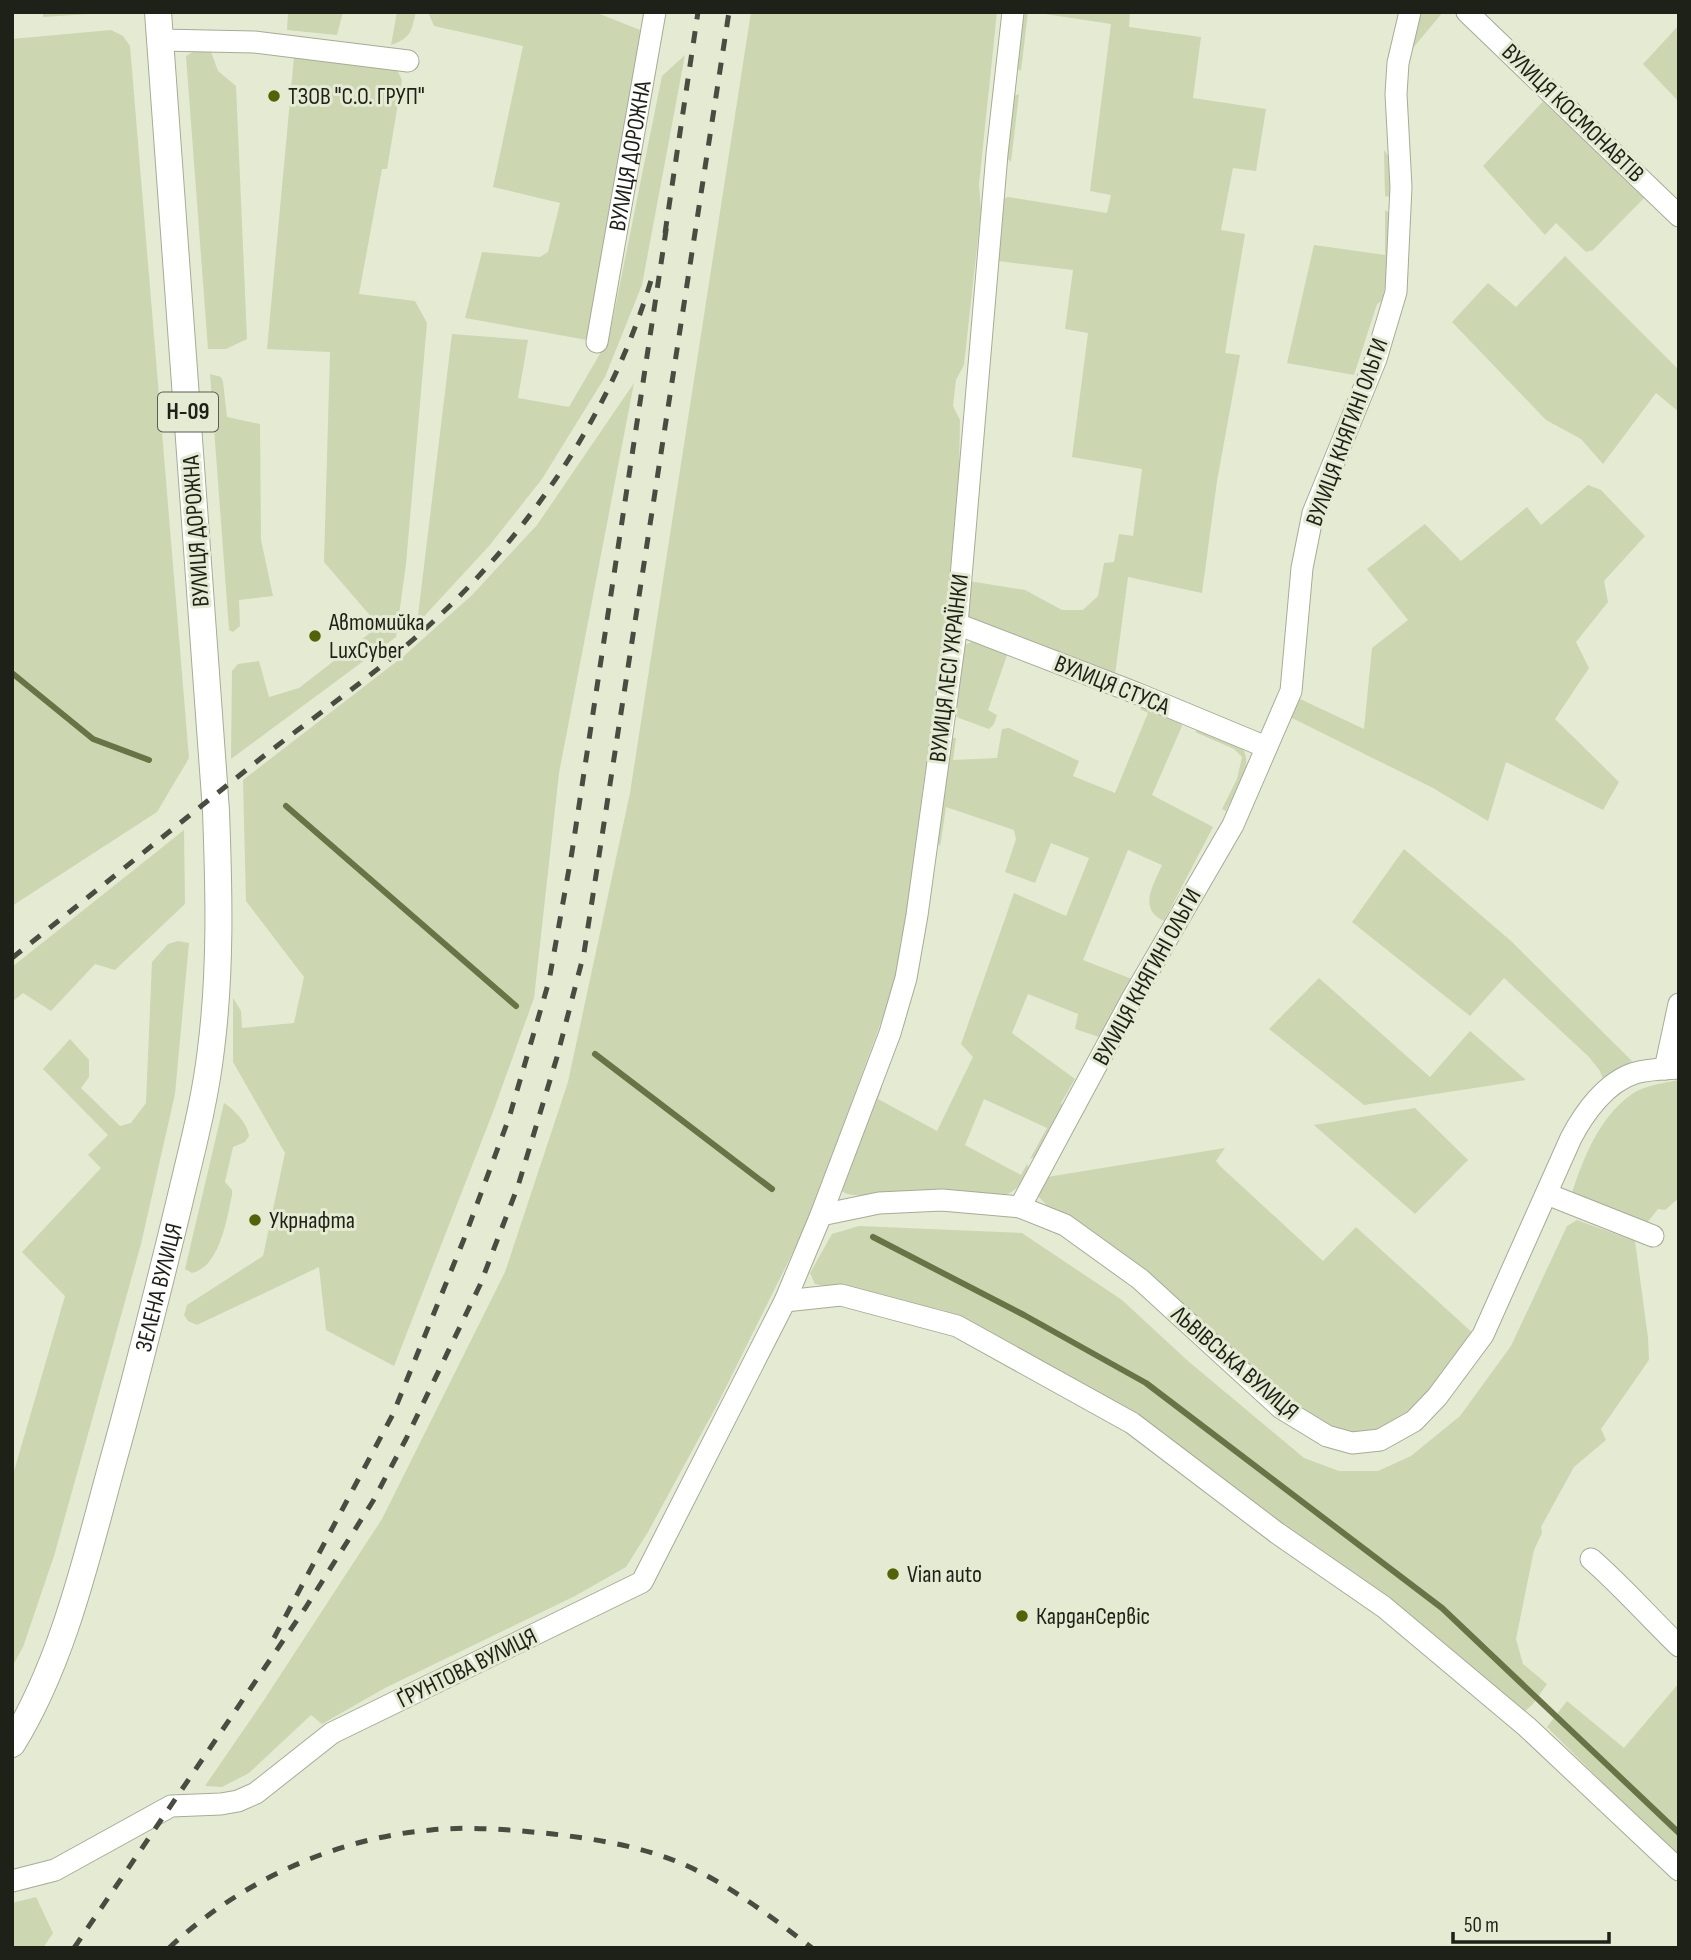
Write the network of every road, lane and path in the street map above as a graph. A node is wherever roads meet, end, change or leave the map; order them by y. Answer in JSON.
{"nodes":[{"id":1,"x":159,"y":12,"type":"edge"},
{"id":2,"x":655,"y":12,"type":"edge"},
{"id":3,"x":1013,"y":12,"type":"edge"},
{"id":4,"x":1410,"y":12,"type":"edge"},
{"id":5,"x":1467,"y":12,"type":"edge"},
{"id":6,"x":161,"y":40,"type":"junction"},
{"id":7,"x":408,"y":61,"type":"dead end"},
{"id":8,"x":1679,"y":216,"type":"edge"},
{"id":9,"x":597,"y":342,"type":"dead end"},
{"id":10,"x":957,"y":624,"type":"junction"},
{"id":11,"x":1266,"y":747,"type":"junction"},
{"id":12,"x":216,"y":811,"type":"joint"},
{"id":13,"x":1679,"y":1004,"type":"edge"},
{"id":14,"x":1672,"y":1068,"type":"edge"},
{"id":15,"x":1547,"y":1194,"type":"junction"},
{"id":16,"x":1020,"y":1207,"type":"junction"},
{"id":17,"x":821,"y":1215,"type":"junction"},
{"id":18,"x":1653,"y":1236,"type":"dead end"},
{"id":19,"x":785,"y":1301,"type":"junction"},
{"id":20,"x":1591,"y":1559,"type":"dead end"},
{"id":21,"x":1679,"y":1646,"type":"edge"},
{"id":22,"x":12,"y":1744,"type":"edge"},
{"id":23,"x":1679,"y":1870,"type":"edge"},
{"id":24,"x":12,"y":1881,"type":"edge"}],
"edges":[{"from":1,"to":6,"type":"main road","name":"ВУЛИЦЯ ДОРОЖНА","number":"Н-09"},
{"from":2,"to":9,"type":"street","name":"ВУЛИЦЯ ДОРОЖНА"},
{"from":3,"to":10,"type":"street","name":"ВУЛИЦЯ ЛЕСІ УКРАЇНКИ"},
{"from":4,"to":11,"type":"street","name":"ВУЛИЦЯ КНЯГИНІ ОЛЬГИ"},
{"from":5,"to":8,"type":"street","name":"ВУЛИЦЯ КОСМОНАВТІВ"},
{"from":6,"to":7,"type":"street"},
{"from":6,"to":12,"type":"main road","name":"ВУЛИЦЯ ДОРОЖНА","number":"Н-09"},
{"from":10,"to":11,"type":"street","name":"ВУЛИЦЯ СТУСА"},
{"from":10,"to":17,"type":"street","name":"ВУЛИЦЯ ЛЕСІ УКРАЇНКИ"},
{"from":11,"to":16,"type":"street","name":"ВУЛИЦЯ КНЯГИНІ ОЛЬГИ"},
{"from":12,"to":22,"type":"main road","name":"ЗЕЛЕНА ВУЛИЦЯ"},
{"from":13,"to":14,"type":"street"},
{"from":14,"to":15,"type":"street","name":"ЛЬВІВСЬКА ВУЛИЦЯ"},
{"from":15,"to":16,"type":"street","name":"ЛЬВІВСЬКА ВУЛИЦЯ"},
{"from":15,"to":18,"type":"street"},
{"from":16,"to":17,"type":"street","name":"ЛЬВІВСЬКА ВУЛИЦЯ"},
{"from":17,"to":19,"type":"street","name":"ВУЛИЦЯ ЛЕСІ УКРАЇНКИ"},
{"from":19,"to":23,"type":"street"},
{"from":19,"to":24,"type":"street","name":"ҐРУНТОВА ВУЛИЦЯ"},
{"from":20,"to":21,"type":"street"}]}
